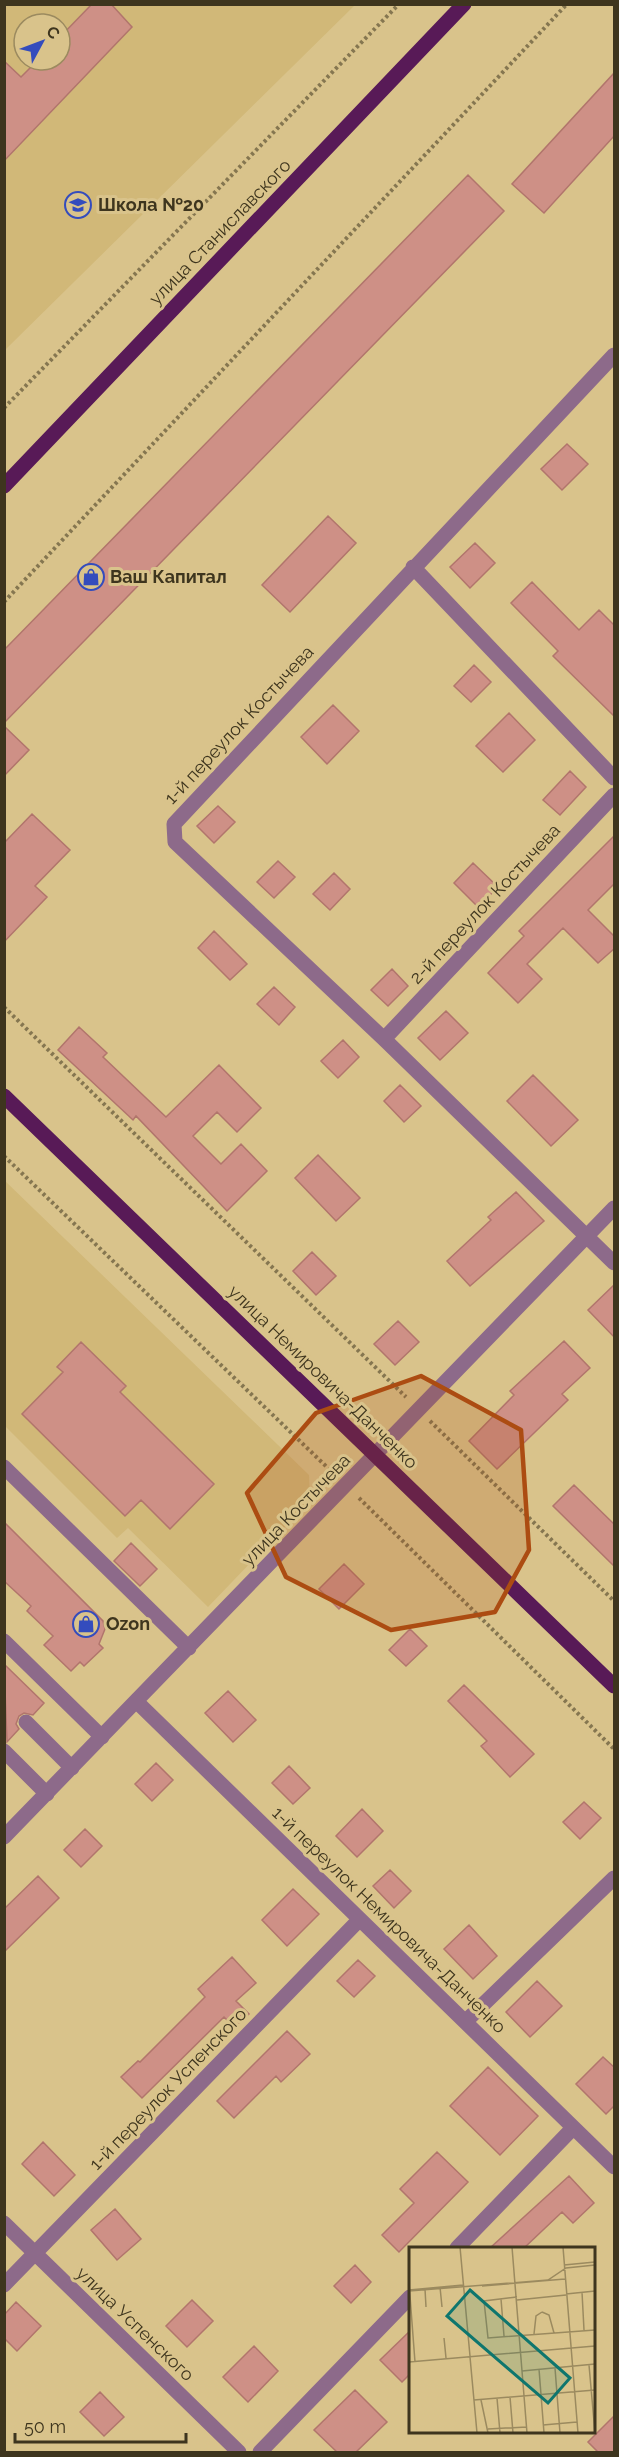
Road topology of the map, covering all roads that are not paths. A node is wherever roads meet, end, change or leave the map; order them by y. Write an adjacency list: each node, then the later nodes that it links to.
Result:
1 (464, 4): 3 (main road, улица Станиславского)
2 (615, 355): 4 (street, 1-й переулок Костычева)
3 (4, 486)
4 (413, 567): 5 (street); 7 (street, 1-й переулок Костычева)
5 (615, 778)
6 (615, 795): 7 (street, 2-й переулок Костычева)
7 (384, 1039): 10 (street, 1-й переулок Костычева)
8 (4, 1096): 12 (main road, улица Немировича-Данченко)
9 (615, 1208): 10 (street, улица Костычева)
10 (587, 1235): 11 (street, 1-й переулок Костычева); 12 (street, улица Костычева)
11 (615, 1263)
12 (376, 1455): 15 (street, улица Костычева); 16 (main road, улица Немировича-Данченко)
13 (4, 1467): 15 (street)
14 (4, 1641): 19 (street)
15 (189, 1648): 17 (street, улица Костычева)
16 (615, 1686)
17 (137, 1702): 19 (street, улица Костычева); 25 (street, 1-й переулок Немировича-Данченко)
18 (26, 1722): 21 (street)
19 (102, 1737): 21 (street, улица Костычева)
20 (4, 1752): 22 (street)
21 (72, 1768): 22 (street, улица Костычева)
22 (47, 1794): 23 (street, улица Костычева)
23 (4, 1837)
24 (615, 1878): 26 (street)
25 (359, 1920): 26 (street, 1-й переулок Немировича-Данченко); 31 (street, 1-й переулок Успенского)
26 (466, 2021): 27 (street, 1-й переулок Немировича-Данченко)
27 (573, 2128): 28 (street, 1-й переулок Немировича-Данченко); 30 (street)
28 (615, 2167)
29 (4, 2223): 31 (street, улица Успенского)
30 (458, 2247)
31 (36, 2255): 32 (street, 1-й переулок Успенского); 34 (street, улица Успенского)
32 (4, 2285)
33 (409, 2298): 35 (street)
34 (239, 2452)
35 (260, 2452)

